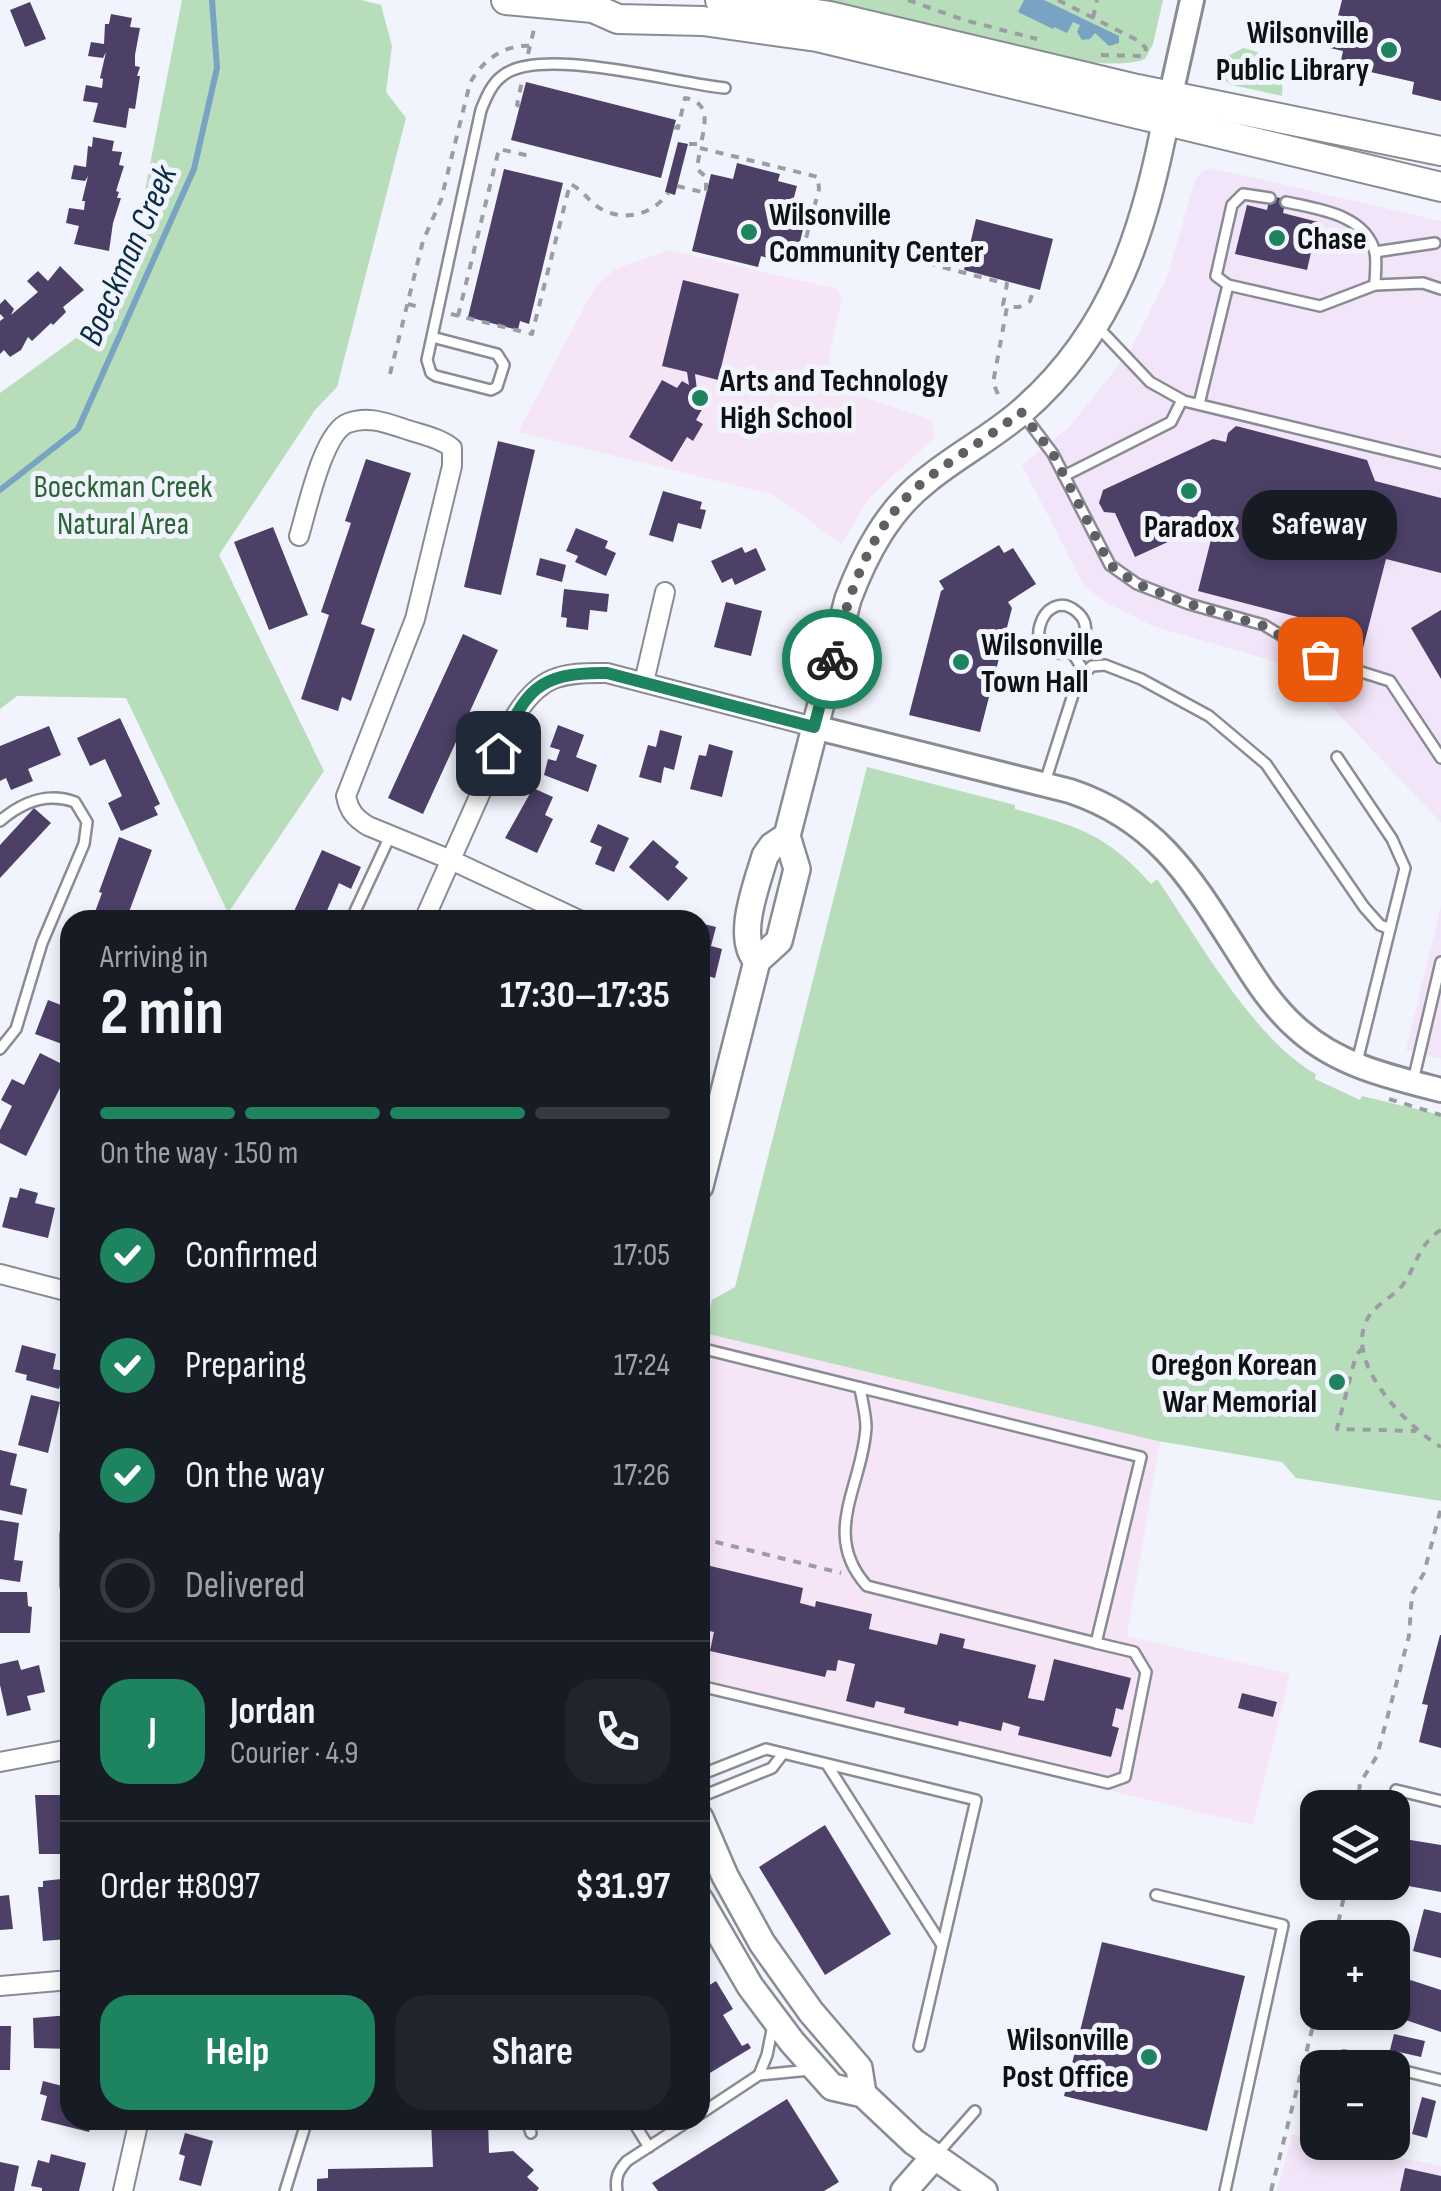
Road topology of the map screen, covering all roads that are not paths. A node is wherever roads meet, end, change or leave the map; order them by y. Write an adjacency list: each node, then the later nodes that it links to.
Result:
1 (506, 0): 5 (main road)
2 (720, 0): 7 (main road)
3 (1192, 0): 7 (street)
4 (602, 4): 5 (main road); 7 (main road)
5 (544, 10)
6 (725, 88): 18 (lane)
7 (1168, 107): 8 (main road); 9 (main road); 17 (main road)
8 (1441, 151)
9 (1441, 186)
10 (1270, 198): 14 (lane)
11 (1286, 202): 13 (lane)
12 (1435, 243): 13 (lane)
13 (1375, 252): 15 (lane)
14 (1228, 285): 15 (lane); 20 (lane)
15 (1375, 285): 16 (lane)
16 (1441, 289)
17 (1096, 325): 19 (lane); 21 (main road)
18 (432, 337): 18 (lane)
19 (1182, 400): 20 (lane); 23 (lane)
20 (1198, 404): 22 (lane)
21 (1021, 412): 23 (lane); 29 (main road)
22 (1441, 463)
23 (1064, 476): 31 (lane)
24 (299, 536): 34 (street)
25 (665, 592): 28 (street)
26 (1072, 652): 26 (lane); 27 (lane)
27 (1085, 673): 32 (lane); 39 (lane)
28 (644, 682): 29 (street); 35 (street)
29 (814, 727): 32 (street); 45 (main road)
30 (1336, 757): 39 (lane)
31 (1441, 758)
32 (1044, 784): 42 (street)
33 (0, 821): 41 (lane)
34 (390, 835): 35 (street); 36 (lane)
35 (451, 860): 37 (street); 38 (street)
36 (356, 910)
37 (428, 910)
38 (558, 910)
39 (1390, 928): 42 (lane)
40 (1441, 962): 43 (lane)
41 (1, 1052)
42 (1356, 1065): 43 (street)
43 (1412, 1082): 44 (street)
44 (1441, 1090)
45 (710, 1146)
46 (0, 1274): 47 (street)
47 (60, 1289)
48 (710, 1350): 49 (lane)
49 (860, 1388): 50 (lane); 50 (lane)
50 (1096, 1643): 51 (lane)
51 (710, 1688)
52 (60, 1751): 54 (street)
53 (782, 1755): 55 (lane); 56 (lane); 57 (lane)
54 (0, 1762)
55 (828, 1766): 63 (lane); 63 (lane)
56 (710, 1771)
57 (710, 1793)
58 (1410, 1793): 59 (lane)
59 (1441, 1801)
60 (710, 1841): 72 (main road)
61 (1156, 1894): 88 (lane)
62 (710, 1940): 66 (main road)
63 (942, 1945): 67 (lane)
64 (60, 1981): 65 (street)
65 (0, 1986)
66 (774, 2019): 68 (main road); 70 (lane)
67 (919, 2046)
68 (816, 2069): 70 (lane); 72 (main road)
69 (1410, 2073): 71 (lane)
70 (759, 2075): 73 (lane)
71 (1441, 2080)
72 (862, 2094): 82 (main road)
73 (710, 2107)
74 (975, 2110): 82 (lane)
75 (137, 2130): 83 (street)
76 (303, 2130): 84 (lane)
77 (530, 2130): 80 (lane)
78 (638, 2130): 81 (lane)
79 (674, 2130): 81 (lane)
80 (531, 2133)
81 (648, 2147): 85 (lane)
82 (934, 2157): 86 (main road); 87 (main road)
83 (123, 2191)
84 (286, 2191)
85 (617, 2191)
86 (904, 2191)
87 (984, 2191)
88 (1224, 2191)

